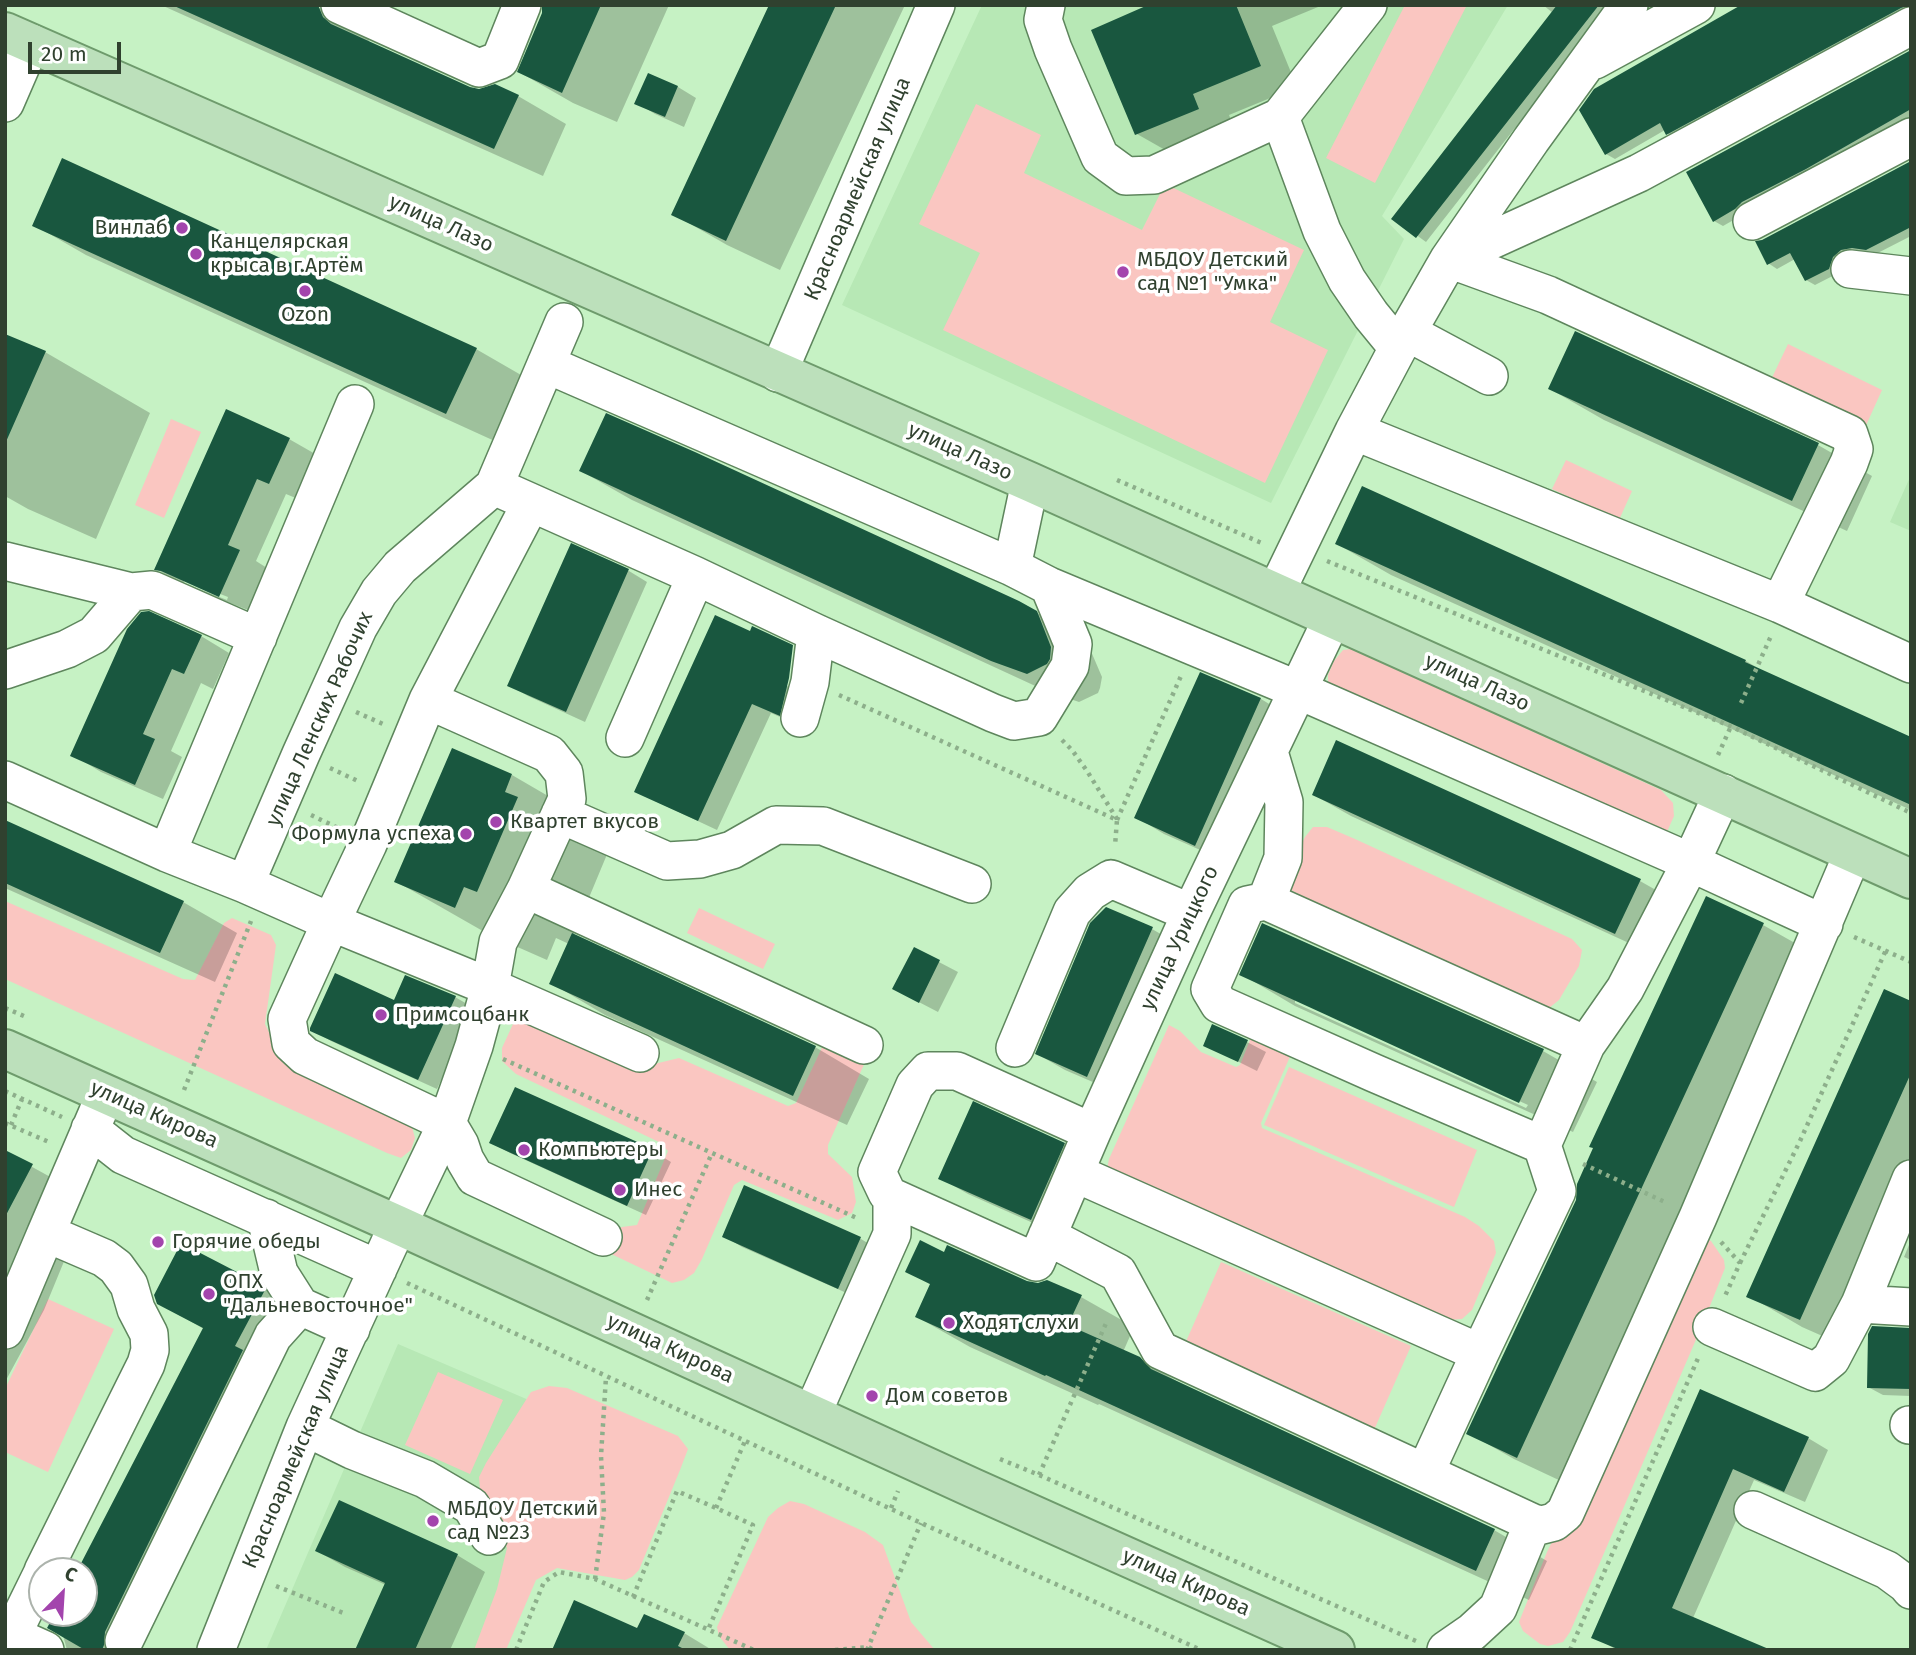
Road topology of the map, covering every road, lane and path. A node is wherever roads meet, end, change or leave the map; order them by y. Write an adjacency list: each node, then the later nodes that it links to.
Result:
1 (340, 5): 2 (street)
2 (522, 5)
3 (936, 5): 21 (street, Красноармейская улица)
4 (1046, 5): 12 (street)
5 (1368, 5): 12 (street)
6 (1629, 5): 10 (street)
7 (1696, 5): 10 (street)
8 (1911, 26): 15 (street)
9 (18, 38): 11 (street); 21 (main road, улица Лазо)
10 (1588, 63): 15 (street)
11 (5, 103)
12 (1280, 117): 19 (street)
13 (1911, 137): 14 (street)
14 (1752, 221)
15 (1450, 259): 19 (street); 35 (street)
16 (1850, 269): 17 (street)
17 (1911, 276)
18 (564, 323): 20 (street, улица Ленских Рабочих)
19 (1402, 340): 22 (street); 24 (street)
20 (546, 364): 26 (street, улица Ленских Рабочих); 30 (street)
21 (778, 373): 25 (main road, улица Лазо)
22 (1489, 376)
23 (355, 404): 38 (street)
24 (1354, 431): 28 (street); 35 (street)
25 (1030, 482): 30 (street); 34 (main road, улица Лазо)
26 (494, 486): 27 (street); 44 (street, улица Ленских Рабочих)
27 (531, 503): 31 (street); 45 (street)
28 (1298, 548): 34 (street); 57 (path)
29 (5, 561): 33 (street)
30 (1012, 567): 32 (street)
31 (696, 576): 37 (street); 50 (street)
32 (1049, 586): 39 (street); 47 (street)
33 (131, 592): 38 (street); 41 (street)
34 (1276, 592): 36 (main road, улица Лазо)
35 (1782, 605): 40 (street); 46 (path)
36 (1332, 619): 43 (street, улица Урицкого); 54 (main road, улица Лазо)
37 (816, 634): 42 (street); 47 (street)
38 (258, 636): 61 (street)
39 (1194, 648): 43 (street); 58 (path)
40 (1911, 664)
41 (5, 670)
42 (810, 682): 48 (street); 58 (path)
43 (1298, 690): 51 (street, улица Урицкого); 63 (street)
44 (327, 698): 49 (path); 52 (street, улица Ленских Рабочих)
45 (428, 700): 49 (street); 59 (street, Красноармейская улица)
46 (1741, 703)
47 (1039, 717): 58 (path)
48 (800, 718)
49 (413, 738): 55 (street)
50 (625, 738)
51 (1269, 752): 69 (street); 70 (street, улица Урицкого)
52 (301, 754): 55 (path); 56 (street, улица Ленских Рабочих)
53 (5, 780): 61 (street)
54 (1723, 793): 62 (main road, улица Лазо); 63 (street)
55 (388, 796): 60 (street)
56 (282, 800): 60 (path); 67 (street, улица Ленских Рабочих)
57 (1911, 813)
58 (1117, 820): 64 (path)
59 (555, 826): 66 (street); 68 (street, Красноармейская улица)
60 (368, 844): 71 (street)
61 (167, 853): 67 (street)
62 (1853, 853): 65 (main road, улица Лазо); 72 (street)
63 (1691, 862): 72 (street); 77 (street)
64 (1111, 878): 70 (street); 79 (street)
65 (1911, 879)
66 (972, 884)
67 (254, 888): 71 (street); 82 (path)
68 (526, 889): 75 (street, Красноармейская улица); 76 (street)
69 (1266, 901): 77 (street); 90 (street)
70 (1191, 913): 88 (street, улица Урицкого)
71 (331, 922): 75 (street); 87 (street)
72 (1824, 924): 73 (path); 95 (street)
73 (1886, 950): 74 (path); 102 (path)
74 (1911, 961)
75 (490, 987): 78 (street, Красноармейская улица); 81 (street)
76 (864, 1045)
77 (1586, 1045): 90 (street)
78 (474, 1046): 87 (street, Красноармейская улица); 91 (path)
79 (1015, 1048)
80 (5, 1049): 84 (main road, улица Кирова)
81 (640, 1053)
82 (184, 1090)
83 (5, 1091): 85 (path)
84 (106, 1094): 89 (street); 97 (main road, улица Кирова)
85 (22, 1099): 86 (path); 89 (path)
86 (8, 1124): 89 (path)
87 (447, 1124): 97 (street, Красноармейская улица); 100 (street)
88 (1092, 1132): 92 (street, улица Урицкого); 94 (street)
89 (84, 1142): 96 (street); 98 (street)
90 (1542, 1145): 95 (path); 112 (street)
91 (712, 1153): 99 (path); 104 (path)
92 (1075, 1173): 101 (street, улица Урицкого); 112 (street)
93 (1911, 1179): 105 (street)
94 (892, 1197): 99 (street); 101 (street)
95 (1698, 1217): 102 (path); 121 (street)
96 (266, 1218): 103 (street); 106 (street)
97 (398, 1225): 103 (street, Красноармейская улица); 114 (main road, улица Кирова)
98 (46, 1233): 111 (street); 124 (street)
99 (892, 1234): 114 (street)
100 (603, 1237)
101 (1042, 1249): 117 (street)
102 (1740, 1263): 109 (path)
103 (378, 1269): 110 (street, Красноармейская улица); 113 (path)
104 (646, 1301)
105 (1860, 1304): 107 (street); 109 (street)
106 (300, 1306): 110 (street); 133 (street)
107 (1911, 1307)
108 (1107, 1320): 118 (path)
109 (1712, 1327): 144 (path)
110 (351, 1329): 115 (street, Красноармейская улица)
111 (5, 1330)
112 (1480, 1353): 117 (street)
113 (606, 1377): 116 (path); 126 (path)
114 (812, 1413): 142 (main road, улица Кирова)
115 (305, 1427): 123 (street); 125 (street, Красноармейская улица)
116 (745, 1441): 119 (path); 122 (path)
117 (1425, 1473): 121 (street)
118 (1039, 1475)
119 (716, 1508): 128 (path); 131 (path)
120 (1753, 1510): 127 (street)
121 (1533, 1522): 143 (street)
122 (921, 1523): 134 (path); 141 (path)
123 (489, 1536)
124 (50, 1557)
125 (246, 1574): 130 (path); 136 (street, Красноармейская улица)
126 (594, 1579): 128 (path); 137 (path)
127 (1911, 1590)
128 (633, 1597): 131 (path)
129 (28, 1598): 132 (street)
130 (346, 1614)
131 (708, 1630): 138 (path)
132 (8, 1633): 135 (street)
133 (124, 1642)
134 (868, 1648): 139 (path); 140 (path)
135 (45, 1650)
136 (216, 1650)
137 (516, 1650)
138 (754, 1650)
139 (835, 1650)
140 (874, 1650)
141 (1201, 1650)
142 (1335, 1650)
143 (1446, 1650)
144 (1570, 1650)

